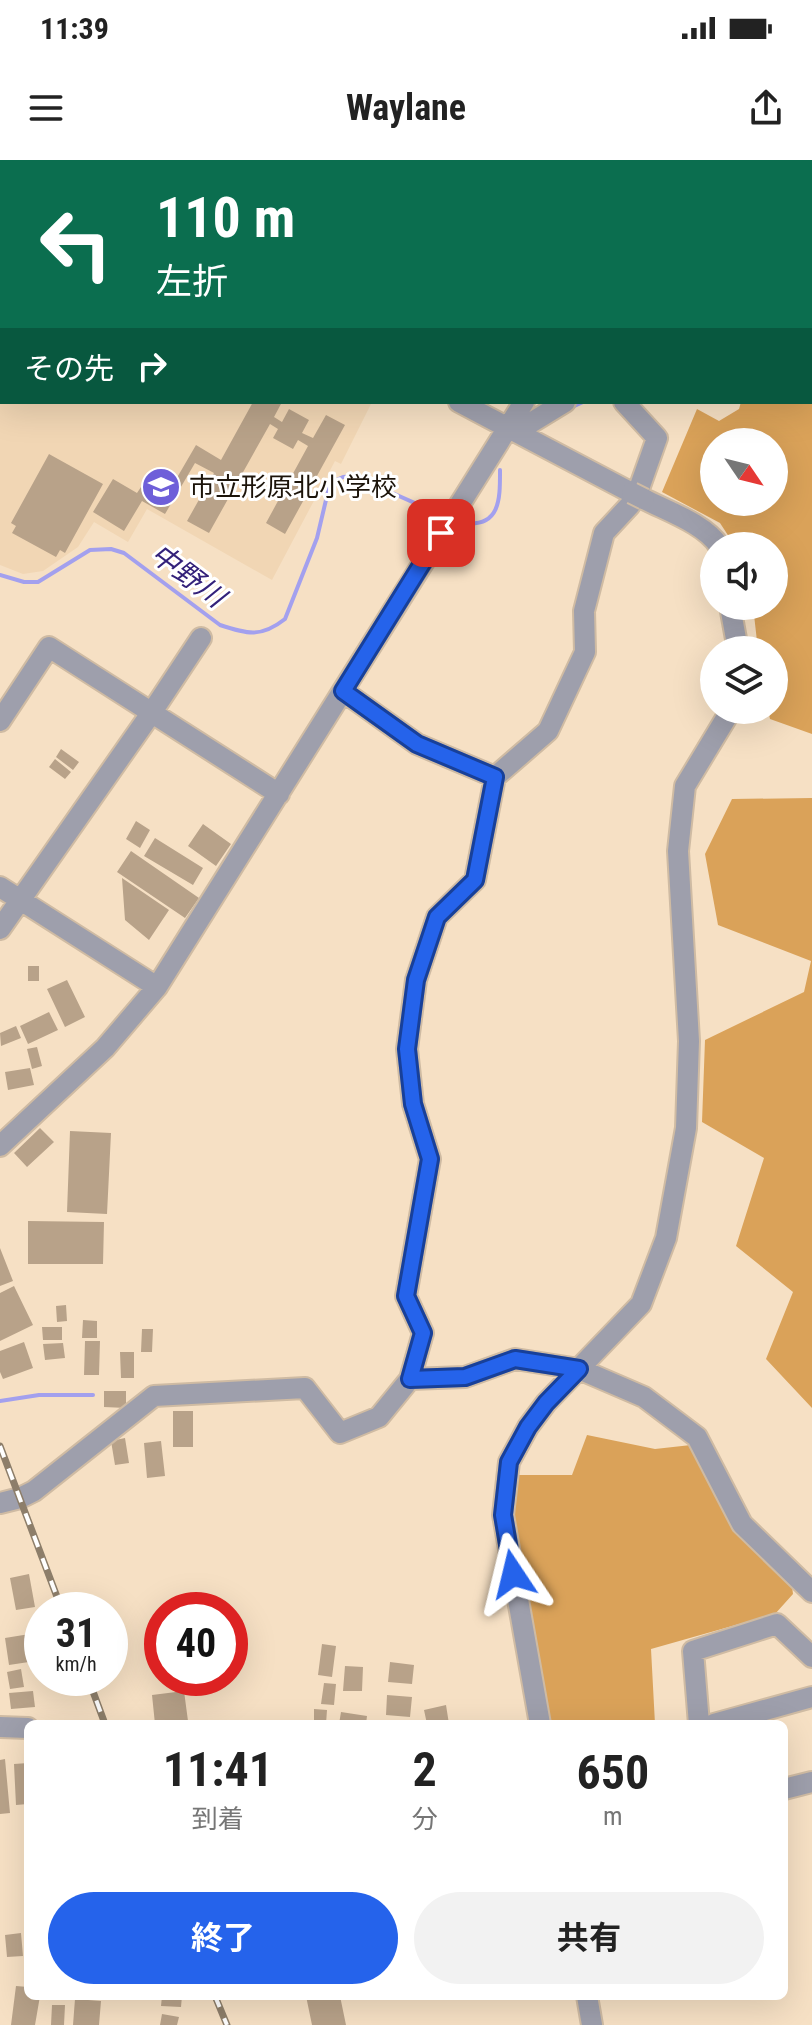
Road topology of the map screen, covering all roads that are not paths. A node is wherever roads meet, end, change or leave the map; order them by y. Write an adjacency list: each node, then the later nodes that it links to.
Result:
1 (463, 404): 5 (street)
2 (523, 404): 5 (street)
3 (562, 404): 5 (street)
4 (626, 404): 12 (street)
5 (507, 427): 6 (street); 8 (street)
6 (705, 532)
7 (201, 638): 9 (street)
8 (343, 691): 12 (street); 13 (street)
9 (152, 712): 10 (street); 13 (street); 15 (street)
10 (0, 721)
11 (723, 724): 19 (street)
12 (495, 777): 20 (street)
13 (279, 794): 17 (street)
14 (0, 887): 15 (street)
15 (21, 900): 16 (street); 17 (street)
16 (0, 929)
17 (157, 987): 18 (street)
18 (0, 1146)
19 (579, 1369): 20 (street); 22 (street); 25 (street)
20 (410, 1379): 21 (street)
21 (0, 1503)
22 (812, 1592)
23 (812, 1657): 26 (street)
24 (812, 1697): 27 (street)
25 (539, 1720)
26 (699, 1720)
27 (729, 1720)
28 (0, 1727): 29 (street)
29 (24, 1728)
30 (812, 1782): 31 (street)
31 (788, 1788)
32 (588, 2000): 33 (street)
33 (592, 2025)

